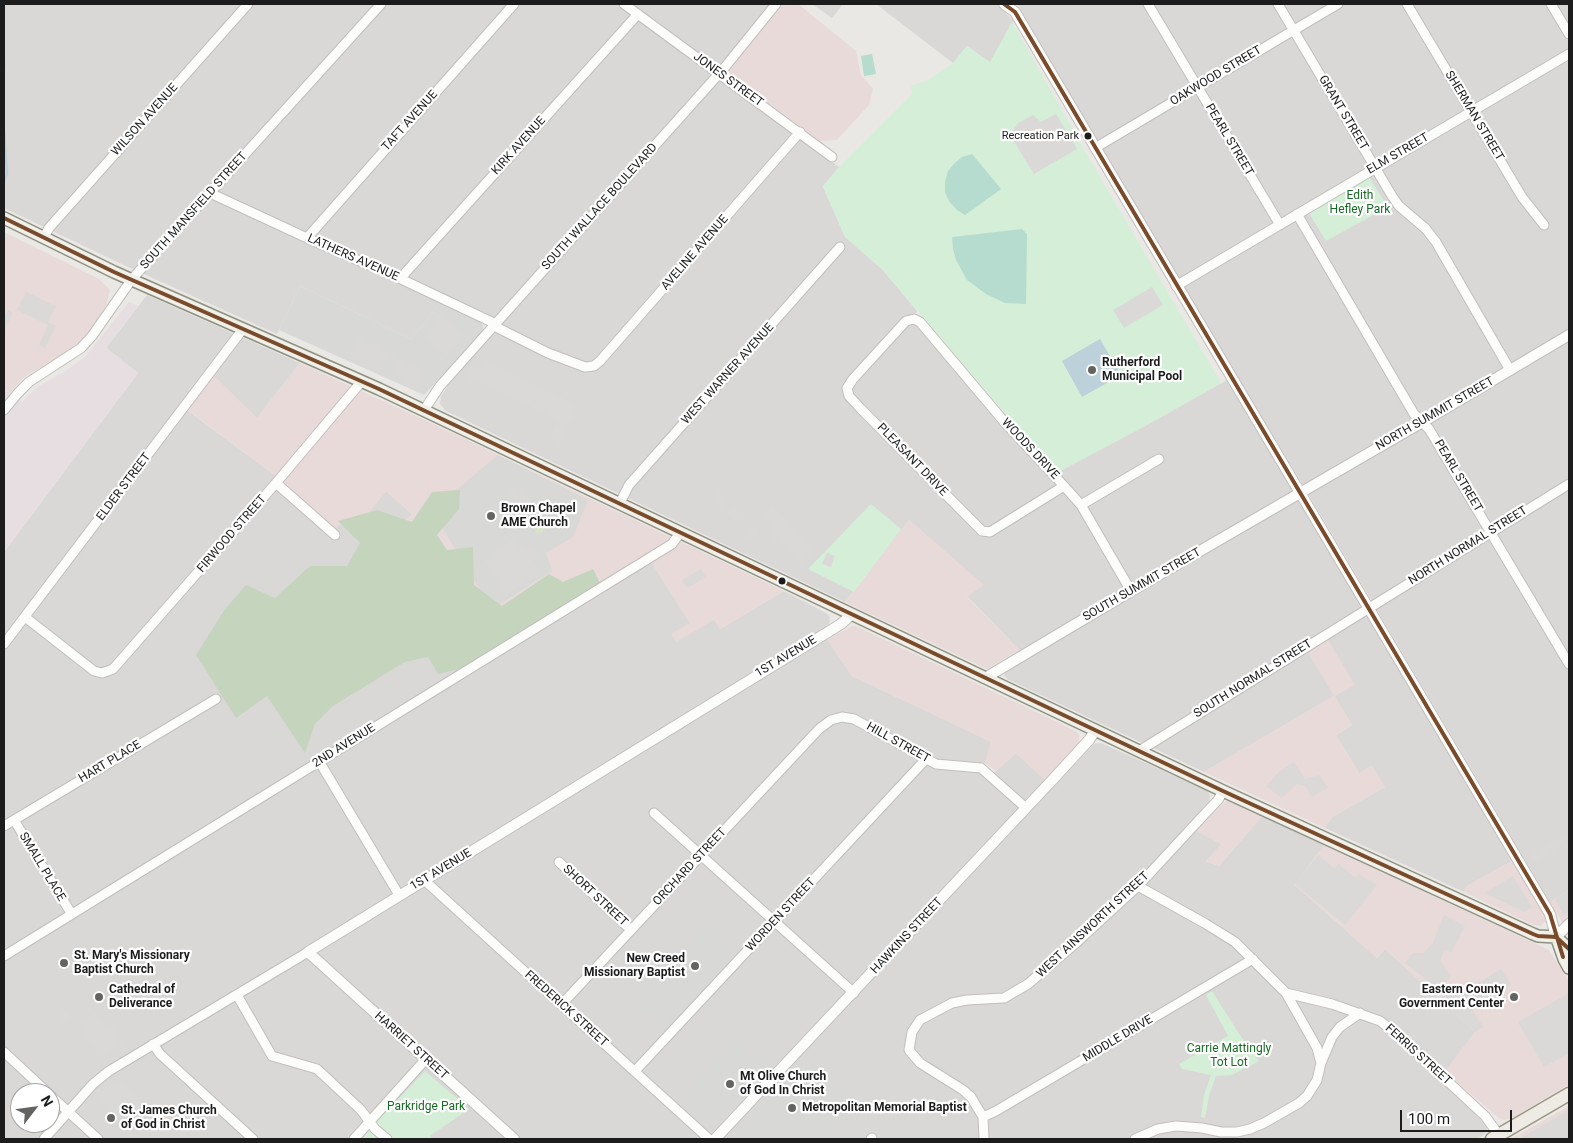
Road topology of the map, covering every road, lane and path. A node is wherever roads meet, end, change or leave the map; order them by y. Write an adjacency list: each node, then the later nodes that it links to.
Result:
1 (248, 4): 29 (street, WILSON AVENUE)
2 (381, 4): 24 (street, SOUTH MANSFIELD STREET)
3 (514, 4): 30 (street, TAFT AVENUE)
4 (624, 4): 13 (street, JONES STREET)
5 (776, 4): 17 (street, SOUTH WALLACE BOULEVARD)
6 (1004, 4): 12 (street)
7 (1148, 4): 18 (street, PEARL STREET)
8 (1278, 4): 14 (street, GRANT STREET)
9 (1338, 4): 14 (street, OAKWOOD STREET)
10 (1407, 4): 19 (street, SHERMAN STREET)
11 (1551, 4): 15 (street)
12 (1012, 8): 21 (street)
13 (638, 14): 17 (street, JONES STREET); 33 (street, KIRK AVENUE)
14 (1293, 30): 18 (street, OAKWOOD STREET); 23 (street, GRANT STREET)
15 (1569, 34)
16 (1569, 54): 19 (street, ELM STREET)
17 (719, 73): 20 (street, JONES STREET); 36 (street, SOUTH WALLACE BOULEVARD)
18 (1197, 88): 21 (street, OAKWOOD STREET); 27 (street, PEARL STREET)
19 (1472, 111): 23 (street, ELM STREET); 28 (street, SHERMAN STREET)
20 (800, 132): 22 (street, JONES STREET); 39 (street, AVELINE AVENUE)
21 (1095, 148): 34 (street)
22 (832, 157)
23 (1376, 168): 25 (street, ELM STREET); 40 (street, GRANT STREET)
24 (210, 194): 30 (street, LATHERS AVENUE); 32 (street, SOUTH MANSFIELD STREET)
25 (1297, 214): 27 (street, ELM STREET); 44 (street, PEARL STREET)
26 (4, 218): 29 (main road)
27 (1280, 224): 34 (street, ELM STREET)
28 (1544, 225)
29 (44, 237): 32 (main road)
30 (306, 238): 33 (street, LATHERS AVENUE)
31 (840, 247): 50 (street, WEST WARNER AVENUE)
32 (132, 279): 37 (main road); 42 (street, SOUTH MANSFIELD STREET)
33 (401, 279): 36 (street, LATHERS AVENUE)
34 (1176, 286): 49 (street)
35 (914, 319): 48 (street, WOODS DRIVE); 48 (street, PLEASANT DRIVE)
36 (495, 325): 39 (street, LATHERS AVENUE); 43 (street, SOUTH WALLACE BOULEVARD)
37 (243, 329): 41 (main road); 58 (street, ELDER STREET)
38 (1569, 335): 40 (street, NORTH SUMMIT STREET)
39 (584, 367)
40 (1510, 370): 44 (street, NORTH SUMMIT STREET)
41 (362, 381): 43 (main road); 46 (street, FIRWOOD STREET)
42 (4, 410)
43 (424, 410): 50 (main road)
44 (1422, 422): 49 (street, NORTH SUMMIT STREET); 52 (street, PEARL STREET)
45 (1159, 459): 51 (street)
46 (276, 483): 54 (street); 58 (street, FIRWOOD STREET)
47 (1569, 484): 52 (street, NORTH NORMAL STREET)
48 (1064, 486): 51 (street, WOODS DRIVE)
49 (1300, 492): 55 (street, SOUTH SUMMIT STREET); 56 (street)
50 (620, 503): 53 (main road)
51 (1081, 505): 55 (street, WOODS DRIVE)
52 (1492, 532): 56 (street, NORTH NORMAL STREET); 60 (street, PEARL STREET)
53 (680, 533): 57 (main road); 67 (street, 2ND AVENUE)
54 (335, 535)
55 (1131, 591): 61 (street, SOUTH SUMMIT STREET)
56 (1368, 608): 65 (street, SOUTH NORMAL STREET); 82 (street)
57 (851, 615): 61 (main road); 75 (street, 1ST AVENUE)
58 (25, 617): 59 (street, ELDER STREET)
59 (4, 644)
60 (1569, 664)
61 (985, 678): 64 (main road)
62 (216, 698): 71 (street, HART PLACE)
63 (819, 729): 66 (street, HILL STREET); 73 (street, ORCHARD STREET)
64 (1095, 731): 65 (main road); 69 (street, HAWKINS STREET)
65 (1139, 751): 68 (main road)
66 (926, 759): 69 (street, HILL STREET); 79 (street, WORDEN STREET)
67 (320, 761): 77 (street); 78 (street, 2ND AVENUE)
68 (1223, 791): 76 (street, WEST AINSWORTH STREET); 82 (main road)
69 (1026, 808): 88 (street, HAWKINS STREET)
70 (654, 813): 73 (street)
71 (14, 820): 72 (street, HART PLACE); 78 (street, SMALL PLACE)
72 (4, 826)
73 (700, 856): 79 (street); 81 (street, ORCHARD STREET)
74 (559, 862): 81 (street, SHORT STREET)
75 (424, 880): 77 (street, 1ST AVENUE); 91 (street, FREDERICK STREET)
76 (1138, 886): 86 (street); 102 (street, WEST AINSWORTH STREET)
77 (399, 895): 84 (street, 1ST AVENUE)
78 (71, 914): 85 (street, 2ND AVENUE)
79 (774, 921): 88 (street); 97 (street, WORDEN STREET)
80 (1569, 924): 82 (street)
81 (630, 930): 91 (street, ORCHARD STREET)
82 (1556, 937): 83 (main road); 87 (main road)
83 (1569, 949)
84 (308, 952): 90 (street, 1ST AVENUE); 95 (street, HARRIET STREET)
85 (4, 956)
86 (1253, 959): 89 (street); 102 (street, MIDDLE DRIVE)
87 (1569, 968)
88 (854, 993): 112 (street, HAWKINS STREET)
89 (1286, 993): 92 (street, FERRIS STREET); 96 (street)
90 (237, 995): 93 (street, 1ST AVENUE); 103 (street)
91 (561, 1005): 97 (street, FREDERICK STREET)
92 (1360, 1013): 96 (street); 104 (street, FERRIS STREET)
93 (153, 1044): 101 (street, 1ST AVENUE); 107 (street)
94 (4, 1052): 98 (street)
95 (426, 1059): 103 (street); 110 (street, HARRIET STREET)
96 (1322, 1063): 114 (street)
97 (635, 1071): 111 (street, FREDERICK STREET)
98 (37, 1083)
99 (1569, 1094): 104 (main road)
100 (60, 1104): 101 (street)
101 (68, 1112): 105 (street, 1ST AVENUE); 106 (street)
102 (982, 1117): 113 (street)
103 (370, 1122): 108 (street); 109 (street)
104 (1497, 1138)
105 (44, 1139)
106 (98, 1139)
107 (253, 1139)
108 (354, 1139)
109 (387, 1139)
110 (514, 1139)
111 (709, 1139)
112 (715, 1139)
113 (984, 1139)
114 (1135, 1139)

